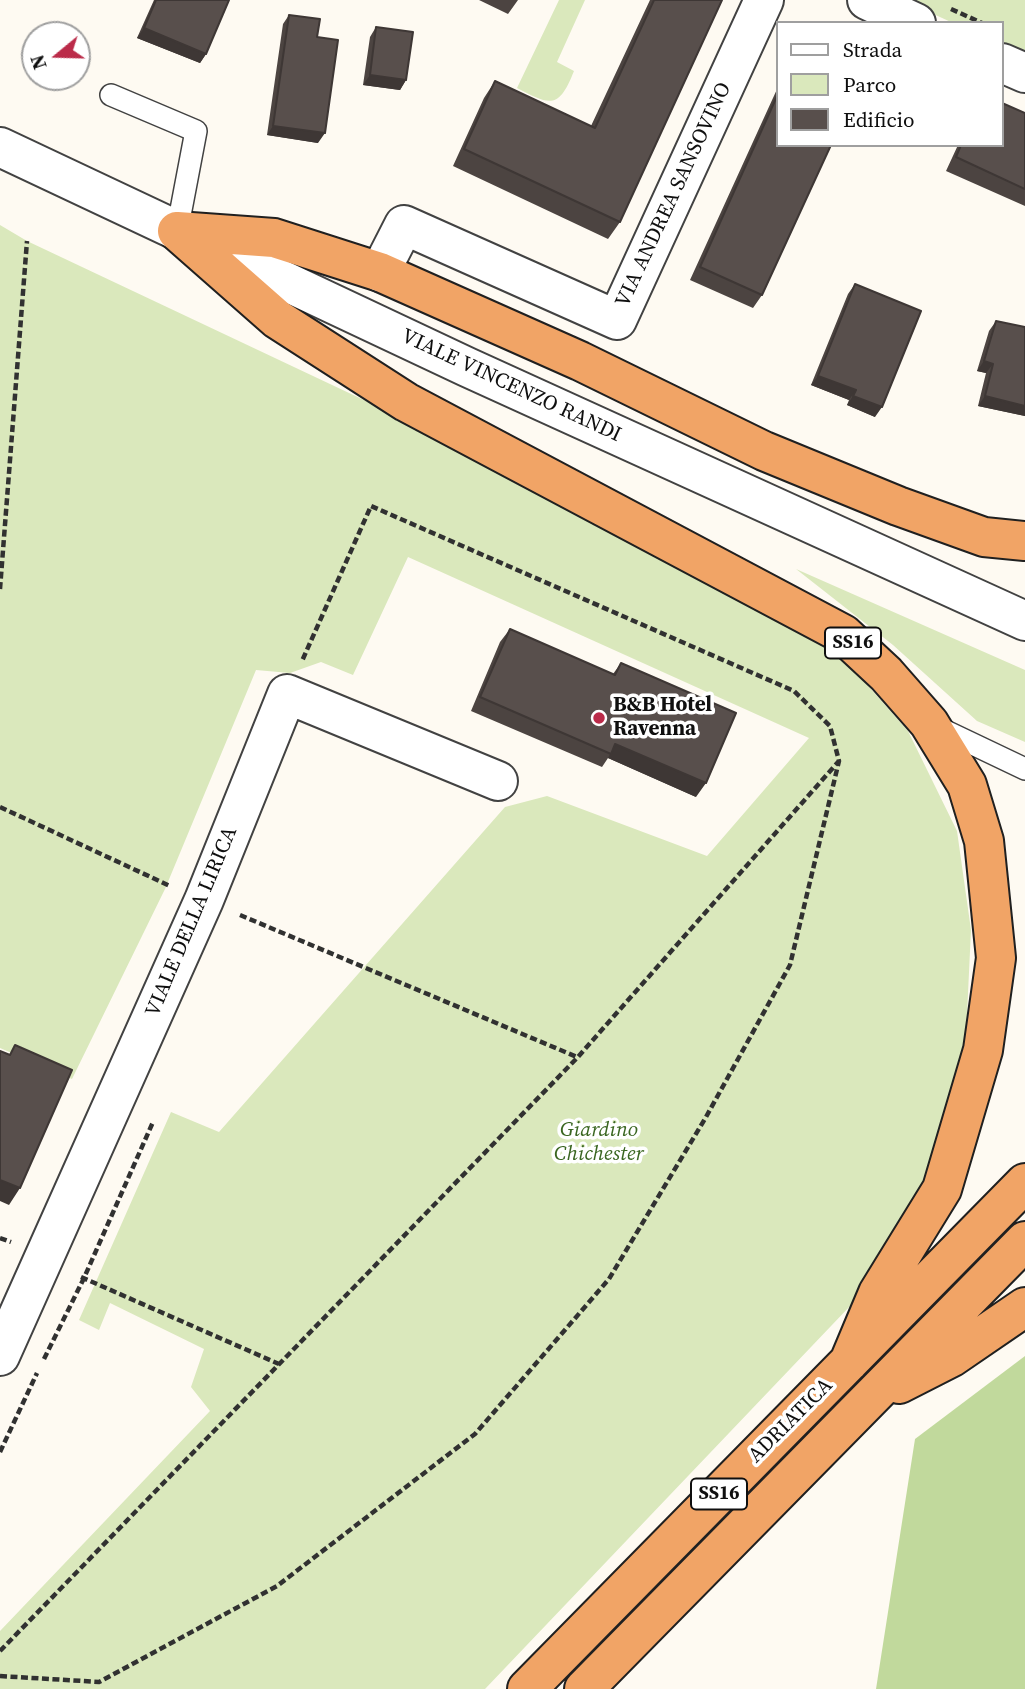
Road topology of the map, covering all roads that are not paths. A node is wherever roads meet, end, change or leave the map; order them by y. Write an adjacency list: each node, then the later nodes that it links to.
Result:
1 (764, 0): 9 (street, VIA ANDREA SANSOVINO)
2 (867, 0): 3 (street)
3 (930, 14)
4 (1004, 64): 5 (street)
5 (1025, 73)
6 (111, 95): 8 (lane)
7 (0, 147): 8 (street, VIALE VINCENZO RANDI)
8 (177, 231): 9 (highway); 11 (street, VIALE VINCENZO RANDI); 12 (highway, SS16)
9 (380, 272): 10 (highway)
10 (1025, 541)
11 (1025, 621)
12 (929, 723): 13 (lane); 20 (highway, SS16)
13 (1025, 769)
14 (498, 780): 18 (street, VIALE DELLA LIRICA)
15 (1025, 1183): 20 (highway, ADRIATICA / SS16)
16 (1025, 1241): 21 (highway, ADRIATICA / SS16)
17 (1025, 1307): 21 (highway, SS16)
18 (9, 1312): 19 (street, VIALE DELLA LIRICA)
19 (0, 1356)
20 (849, 1362): 22 (highway, ADRIATICA / SS16)
21 (872, 1397): 23 (highway, ADRIATICA / SS16)
22 (527, 1689)
23 (584, 1689)

